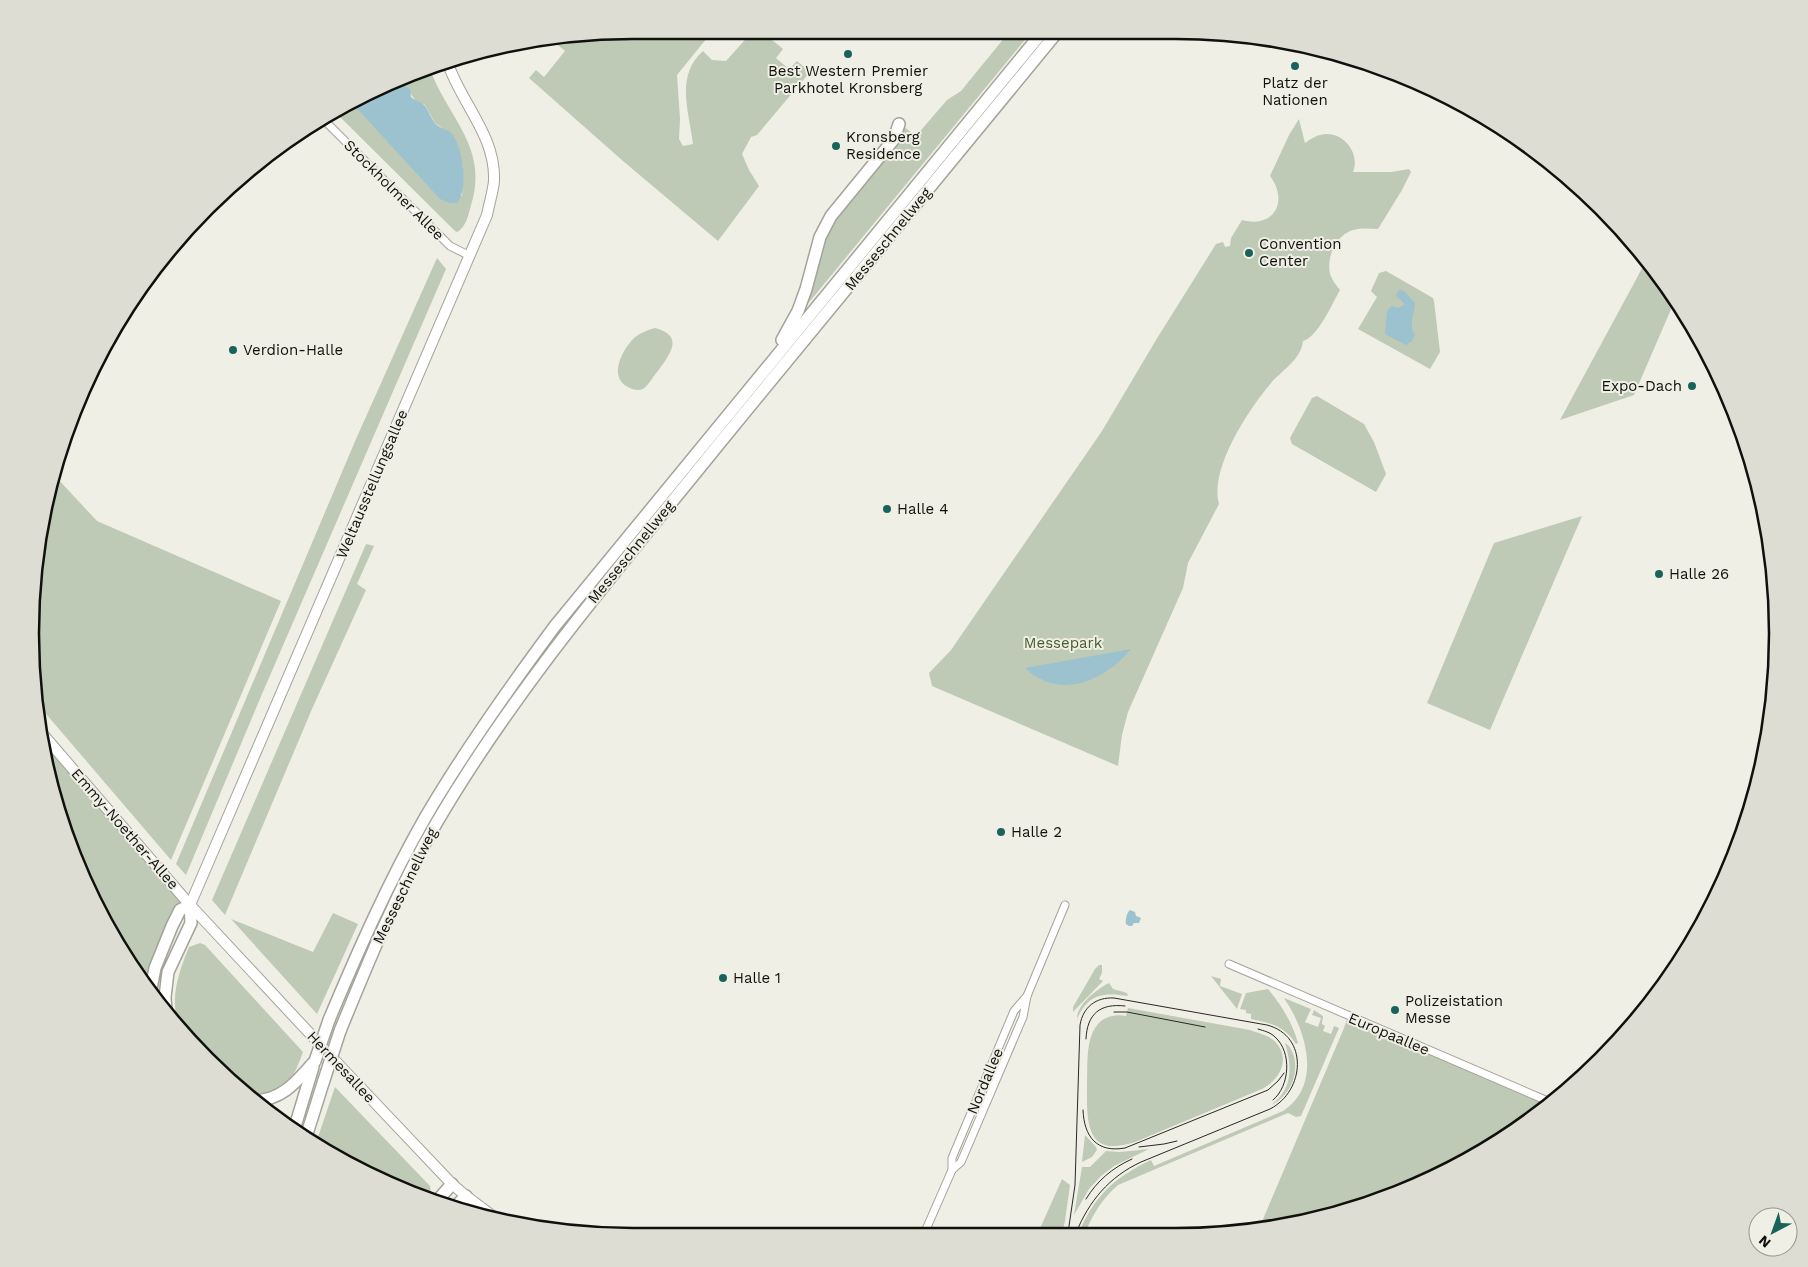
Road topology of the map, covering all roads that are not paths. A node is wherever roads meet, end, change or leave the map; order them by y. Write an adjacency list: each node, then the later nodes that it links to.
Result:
1 (1037, 39): 7 (highway, Messeschnellweg)
2 (1052, 39): 19 (highway, Messeschnellweg, bridge)
3 (449, 68): 6 (main road, Weltausstellungsallee)
4 (327, 124): 6 (street, Stockholmer Allee)
5 (899, 124): 7 (highway)
6 (470, 256): 9 (main road, Weltausstellungsallee)
7 (766, 368): 15 (highway, Messeschnellweg, bridge)
8 (49, 741): 9 (main road, Emmy-Noether-Allee)
9 (190, 905): 12 (highway); 14 (highway); 21 (main road, Hermesallee)
10 (1066, 905): 13 (street, Nordallee)
11 (1230, 964): 16 (street, Europaallee)
12 (152, 982)
13 (1027, 996): 20 (street, Nordallee); 20 (street, Nordallee)
14 (165, 1000)
15 (312, 1065): 17 (highway); 18 (highway, Messeschnellweg)
16 (1544, 1099)
17 (265, 1100)
18 (296, 1123)
19 (308, 1131)
20 (952, 1170): 26 (street, Nordallee)
21 (452, 1184): 22 (main road, Hermesallee); 23 (highway)
22 (466, 1196): 24 (highway); 25 (main road, Hermesallee)
23 (441, 1197)
24 (460, 1202)
25 (483, 1209)
26 (927, 1228)

